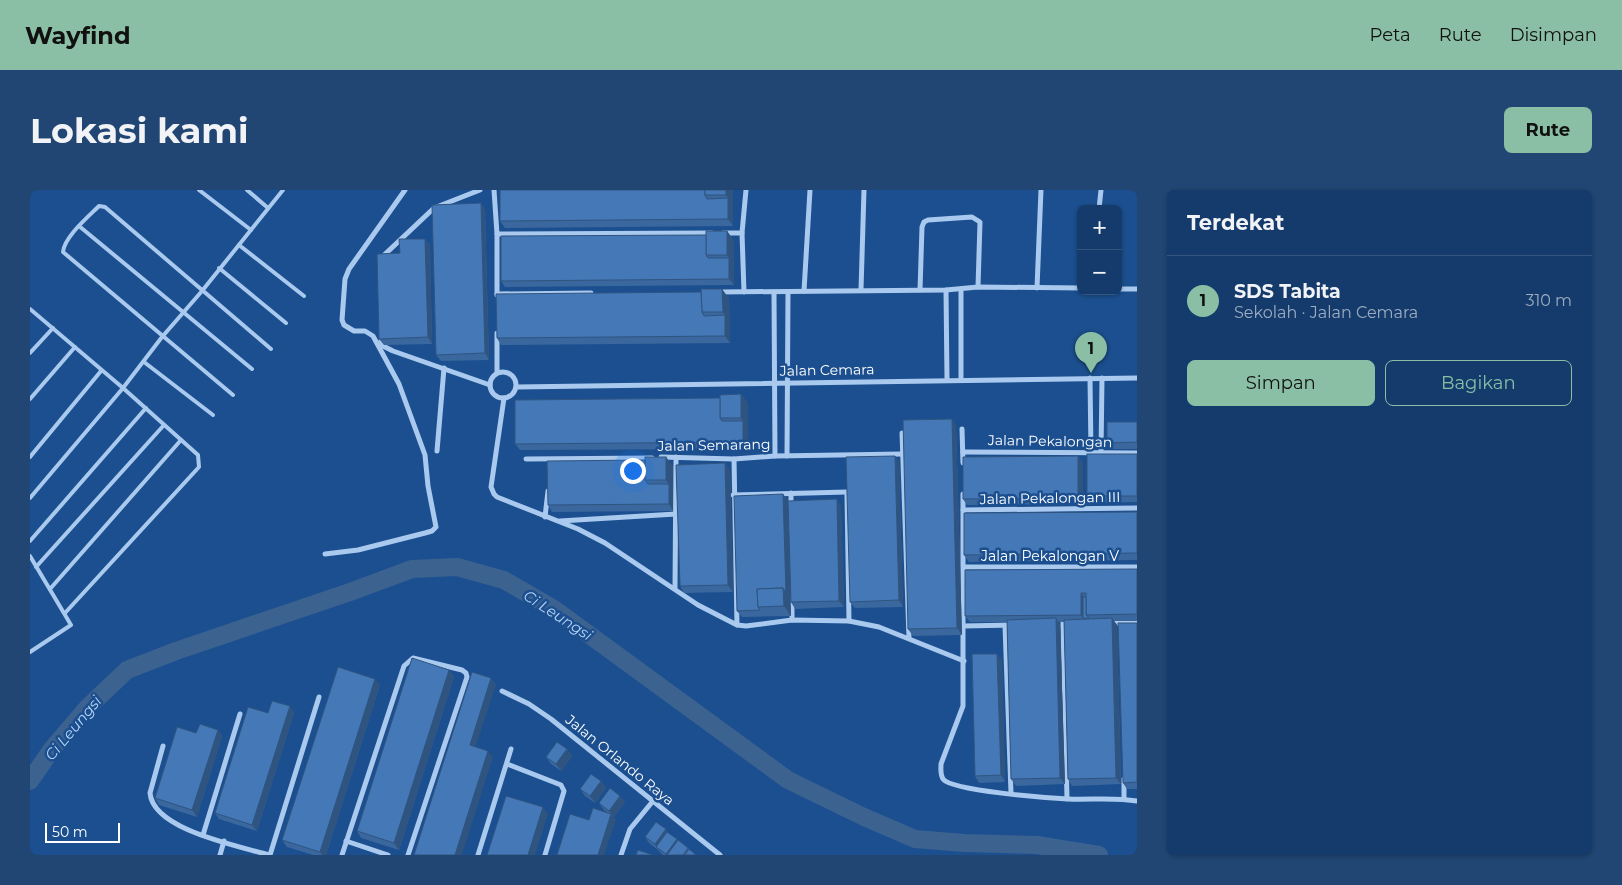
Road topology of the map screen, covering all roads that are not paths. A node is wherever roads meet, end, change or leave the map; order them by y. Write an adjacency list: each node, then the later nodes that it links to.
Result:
1 (200, 190): 17 (lane)
2 (247, 190): 13 (lane)
3 (283, 190): 13 (lane)
4 (405, 190): 109 (street)
5 (480, 190): 14 (street)
6 (494, 190): 19 (street)
7 (746, 190): 18 (street)
8 (810, 190): 33 (street)
9 (864, 190): 28 (street)
10 (1041, 190): 24 (street)
11 (1101, 190): 12 (street)
12 (1100, 205)
13 (268, 208): 17 (lane)
14 (434, 208): 15 (street); 21 (street)
15 (434, 218)
16 (79, 226): 32 (lane); 43 (lane); 47 (lane)
17 (250, 230): 20 (lane)
18 (742, 233): 19 (street); 35 (street)
19 (497, 234): 39 (street)
20 (239, 244): 22 (lane); 40 (lane)
21 (380, 264)
22 (220, 268): 32 (lane); 44 (lane)
23 (978, 287): 24 (street); 29 (street); 31 (street)
24 (1037, 288): 25 (street)
25 (1077, 288)
26 (1137, 288): 27 (street)
27 (1122, 289)
28 (861, 290): 29 (street); 33 (street)
29 (920, 290): 30 (street)
30 (946, 290): 31 (street); 62 (street)
31 (961, 290): 63 (street)
32 (202, 291): 43 (lane); 50 (lane)
33 (804, 291): 36 (street)
34 (715, 292): 35 (street)
35 (744, 292): 38 (street)
36 (788, 292): 38 (street); 65 (street)
37 (596, 293): 39 (street)
38 (774, 293): 64 (street)
39 (497, 294): 41 (street)
40 (304, 296)
41 (497, 303)
42 (30, 309): 46 (lane)
43 (184, 312): 47 (lane); 56 (lane)
44 (286, 323)
45 (497, 323): 58 (street)
46 (53, 328): 49 (lane); 51 (lane)
47 (162, 337): 53 (lane); 69 (lane)
48 (380, 337): 54 (street)
49 (75, 347): 57 (lane); 71 (lane)
50 (271, 349)
51 (30, 353)
52 (436, 356): 54 (street)
53 (144, 362): 68 (lane); 73 (lane)
54 (436, 365): 55 (street)
55 (444, 368): 66 (street); 78 (street)
56 (252, 369)
57 (102, 371): 68 (lane); 87 (lane)
58 (497, 373): 66 (street); 67 (street)
59 (1090, 378): 60 (street, Jalan Cemara); 63 (street, Jalan Cemara); 82 (street)
60 (1102, 378): 61 (street, Jalan Cemara); 83 (street)
61 (1137, 378)
62 (947, 380): 63 (street, Jalan Cemara); 65 (street, Jalan Cemara)
63 (961, 380)
64 (774, 382): 65 (street, Jalan Cemara); 67 (street, Jalan Cemara); 85 (street)
65 (787, 382): 86 (street)
66 (490, 384): 70 (street)
67 (517, 387): 70 (street)
68 (124, 388): 72 (lane); 101 (lane)
69 (233, 395)
70 (504, 398): 106 (street)
71 (30, 399)
72 (146, 408): 74 (lane); 108 (lane)
73 (213, 415)
74 (164, 425): 77 (lane); 111 (lane)
75 (962, 429): 79 (street)
76 (902, 433): 81 (street)
77 (181, 440): 115 (lane); 117 (lane)
78 (437, 451)
79 (963, 452): 82 (street, Jalan Pekalongan); 94 (street)
80 (1137, 453): 83 (street, Jalan Pekalongan)
81 (902, 454): 84 (street, Jalan Semarang); 131 (street)
82 (1091, 454): 83 (street, Jalan Pekalongan)
83 (1101, 454)
84 (848, 455): 86 (street, Jalan Semarang); 92 (street)
85 (775, 456): 86 (street, Jalan Semarang); 89 (street, Jalan Semarang)
86 (787, 456)
87 (30, 457)
88 (676, 457): 89 (street, Jalan Semarang); 91 (street, Jalan Semarang); 105 (street)
89 (734, 458): 100 (street)
90 (526, 459): 91 (street, Jalan Semarang)
91 (552, 459): 93 (street)
92 (848, 464)
93 (551, 468)
94 (963, 471)
95 (848, 483): 98 (street)
96 (549, 488): 106 (street)
97 (963, 490): 103 (street)
98 (847, 492): 99 (street); 119 (street)
99 (790, 493): 100 (street); 104 (street)
100 (733, 495): 126 (street)
101 (30, 498)
102 (1137, 508): 103 (street, Jalan Pekalongan III)
103 (963, 510): 112 (street)
104 (791, 513)
105 (676, 514): 107 (street); 114 (street)
106 (545, 517): 107 (street)
107 (556, 521): 114 (street)
108 (30, 541)
109 (325, 554)
110 (30, 556): 111 (lane)
111 (36, 567): 115 (lane)
112 (964, 567): 113 (street, Jalan Pekalongan V); 128 (street)
113 (1137, 567)
114 (675, 588): 126 (street)
115 (50, 589): 117 (lane)
116 (792, 590): 118 (street)
117 (65, 613): 132 (lane)
118 (792, 620): 119 (street); 126 (street)
119 (849, 621): 131 (street)
120 (1063, 623): 121 (street); 125 (street); 143 (street)
121 (1072, 623)
122 (1101, 623): 123 (street)
123 (1120, 623): 124 (street); 130 (street)
124 (1137, 623)
125 (1053, 624)
126 (737, 625)
127 (1015, 625): 129 (street)
128 (964, 626): 129 (street); 133 (street)
129 (1005, 626): 141 (street)
130 (1120, 633)
131 (909, 638): 133 (street)
132 (30, 652)
133 (964, 661): 141 (street)
134 (502, 690): 145 (street, Jalan Orlando Raya)
135 (319, 697): 150 (street)
136 (240, 714): 146 (street)
137 (163, 746): 146 (street)
138 (511, 749): 139 (street)
139 (506, 764): 154 (street); 155 (street)
140 (1124, 769): 142 (street)
141 (1010, 794): 143 (street)
142 (1124, 798): 143 (street); 144 (street)
143 (1067, 799)
144 (1137, 800)
145 (653, 802): 156 (street); 157 (street, Jalan Orlando Raya)
146 (203, 835): 147 (street)
147 (224, 842): 149 (street); 150 (street)
148 (346, 842): 151 (street); 152 (street); 153 (street)
149 (220, 855)
150 (270, 855)
151 (342, 855)
152 (388, 855)
153 (408, 855)
154 (478, 855)
155 (545, 855)
156 (621, 855)
157 (720, 855)

